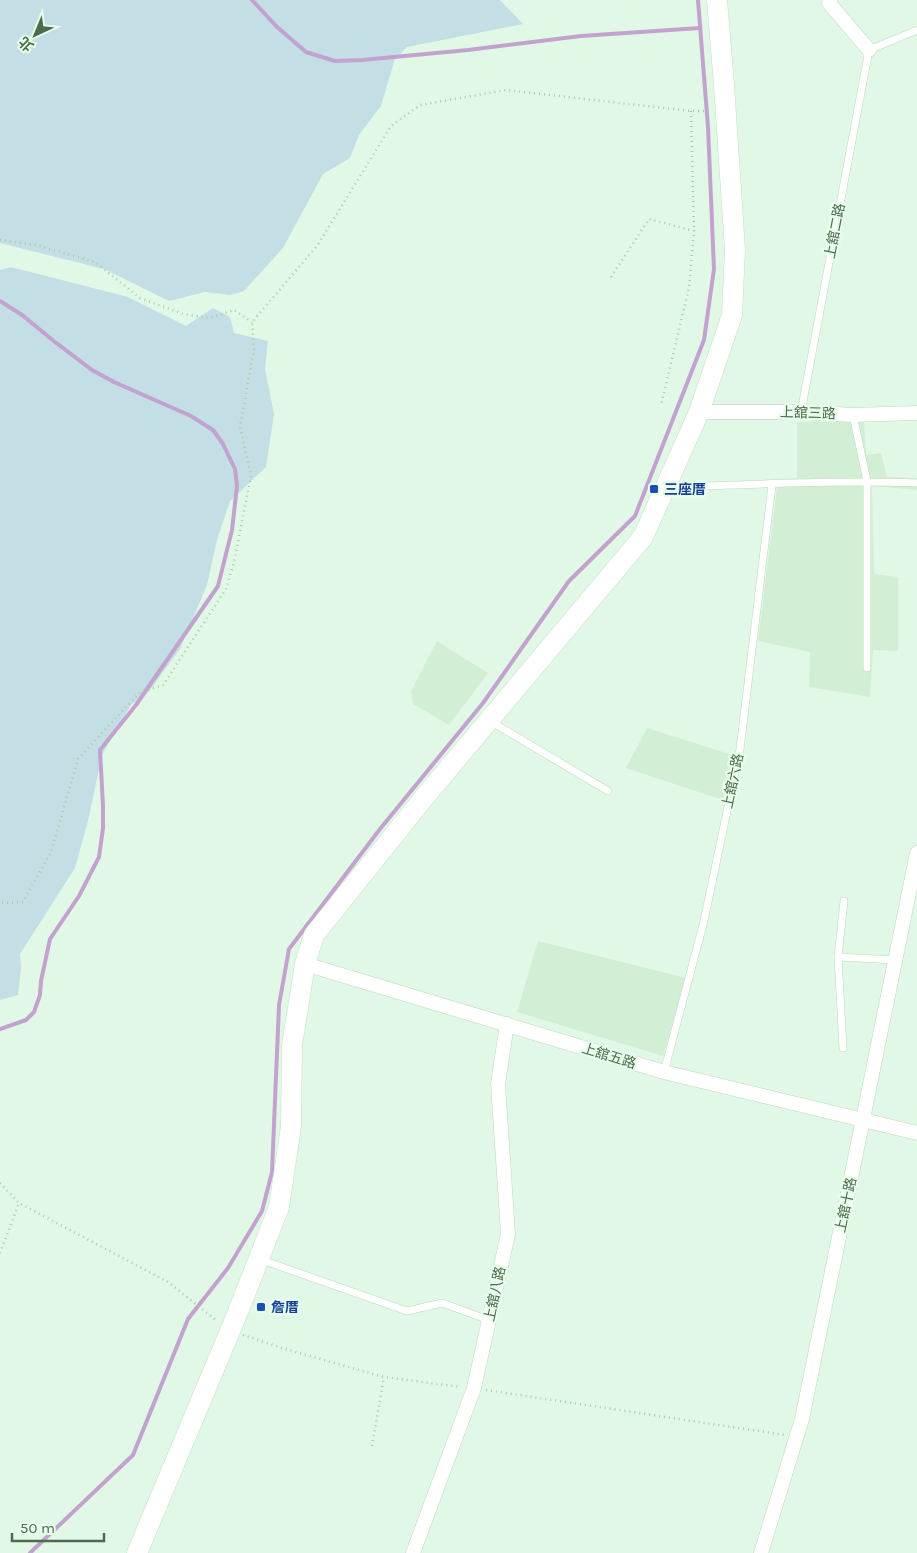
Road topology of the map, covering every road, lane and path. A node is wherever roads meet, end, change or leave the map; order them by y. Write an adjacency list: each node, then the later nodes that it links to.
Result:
1 (716, 0): 6 (street)
2 (830, 0): 4 (street)
3 (917, 30): 4 (lane)
4 (869, 50): 13 (lane, 上舘二路)
5 (691, 111): 6 (path); 7 (path); 10 (path)
6 (726, 111): 12 (street)
7 (694, 231): 9 (path); 11 (path)
8 (0, 240): 10 (path)
9 (611, 277)
10 (252, 322): 25 (path)
11 (661, 405)
12 (699, 412): 13 (street, 上舘三路); 19 (street)
13 (801, 412): 15 (street, 上舘三路)
14 (917, 413): 15 (street, 上舘三路)
15 (853, 414): 16 (lane)
16 (867, 481): 17 (lane); 18 (lane); 20 (lane)
17 (917, 483)
18 (772, 485): 19 (lane); 31 (lane, 上舘六路)
19 (666, 486): 21 (street)
20 (867, 668)
21 (489, 720): 22 (lane); 28 (street)
22 (608, 790)
23 (917, 853): 27 (street, 上舘十路)
24 (844, 901): 26 (lane)
25 (2, 903)
26 (838, 957): 27 (lane); 30 (lane)
27 (896, 960): 32 (street, 上舘十路)
28 (305, 964): 29 (street, 上舘五路); 37 (street)
29 (507, 1024): 31 (street, 上舘五路); 38 (street, 上舘八路)
30 (843, 1048)
31 (664, 1072): 32 (street, 上舘五路)
32 (864, 1120): 33 (street, 上舘五路); 42 (street, 上舘十路)
33 (917, 1133)
34 (0, 1183): 35 (path)
35 (19, 1203): 36 (path); 39 (path)
36 (0, 1253)
37 (259, 1259): 38 (lane); 39 (street)
38 (489, 1320): 41 (street, 上舘八路)
39 (230, 1331): 40 (path); 44 (street)
40 (384, 1377): 41 (path); 43 (path)
41 (474, 1388): 42 (path); 45 (street, 上舘八路)
42 (796, 1437): 46 (street, 上舘十路)
43 (372, 1446)
44 (137, 1553)
45 (413, 1553)
46 (761, 1553)

